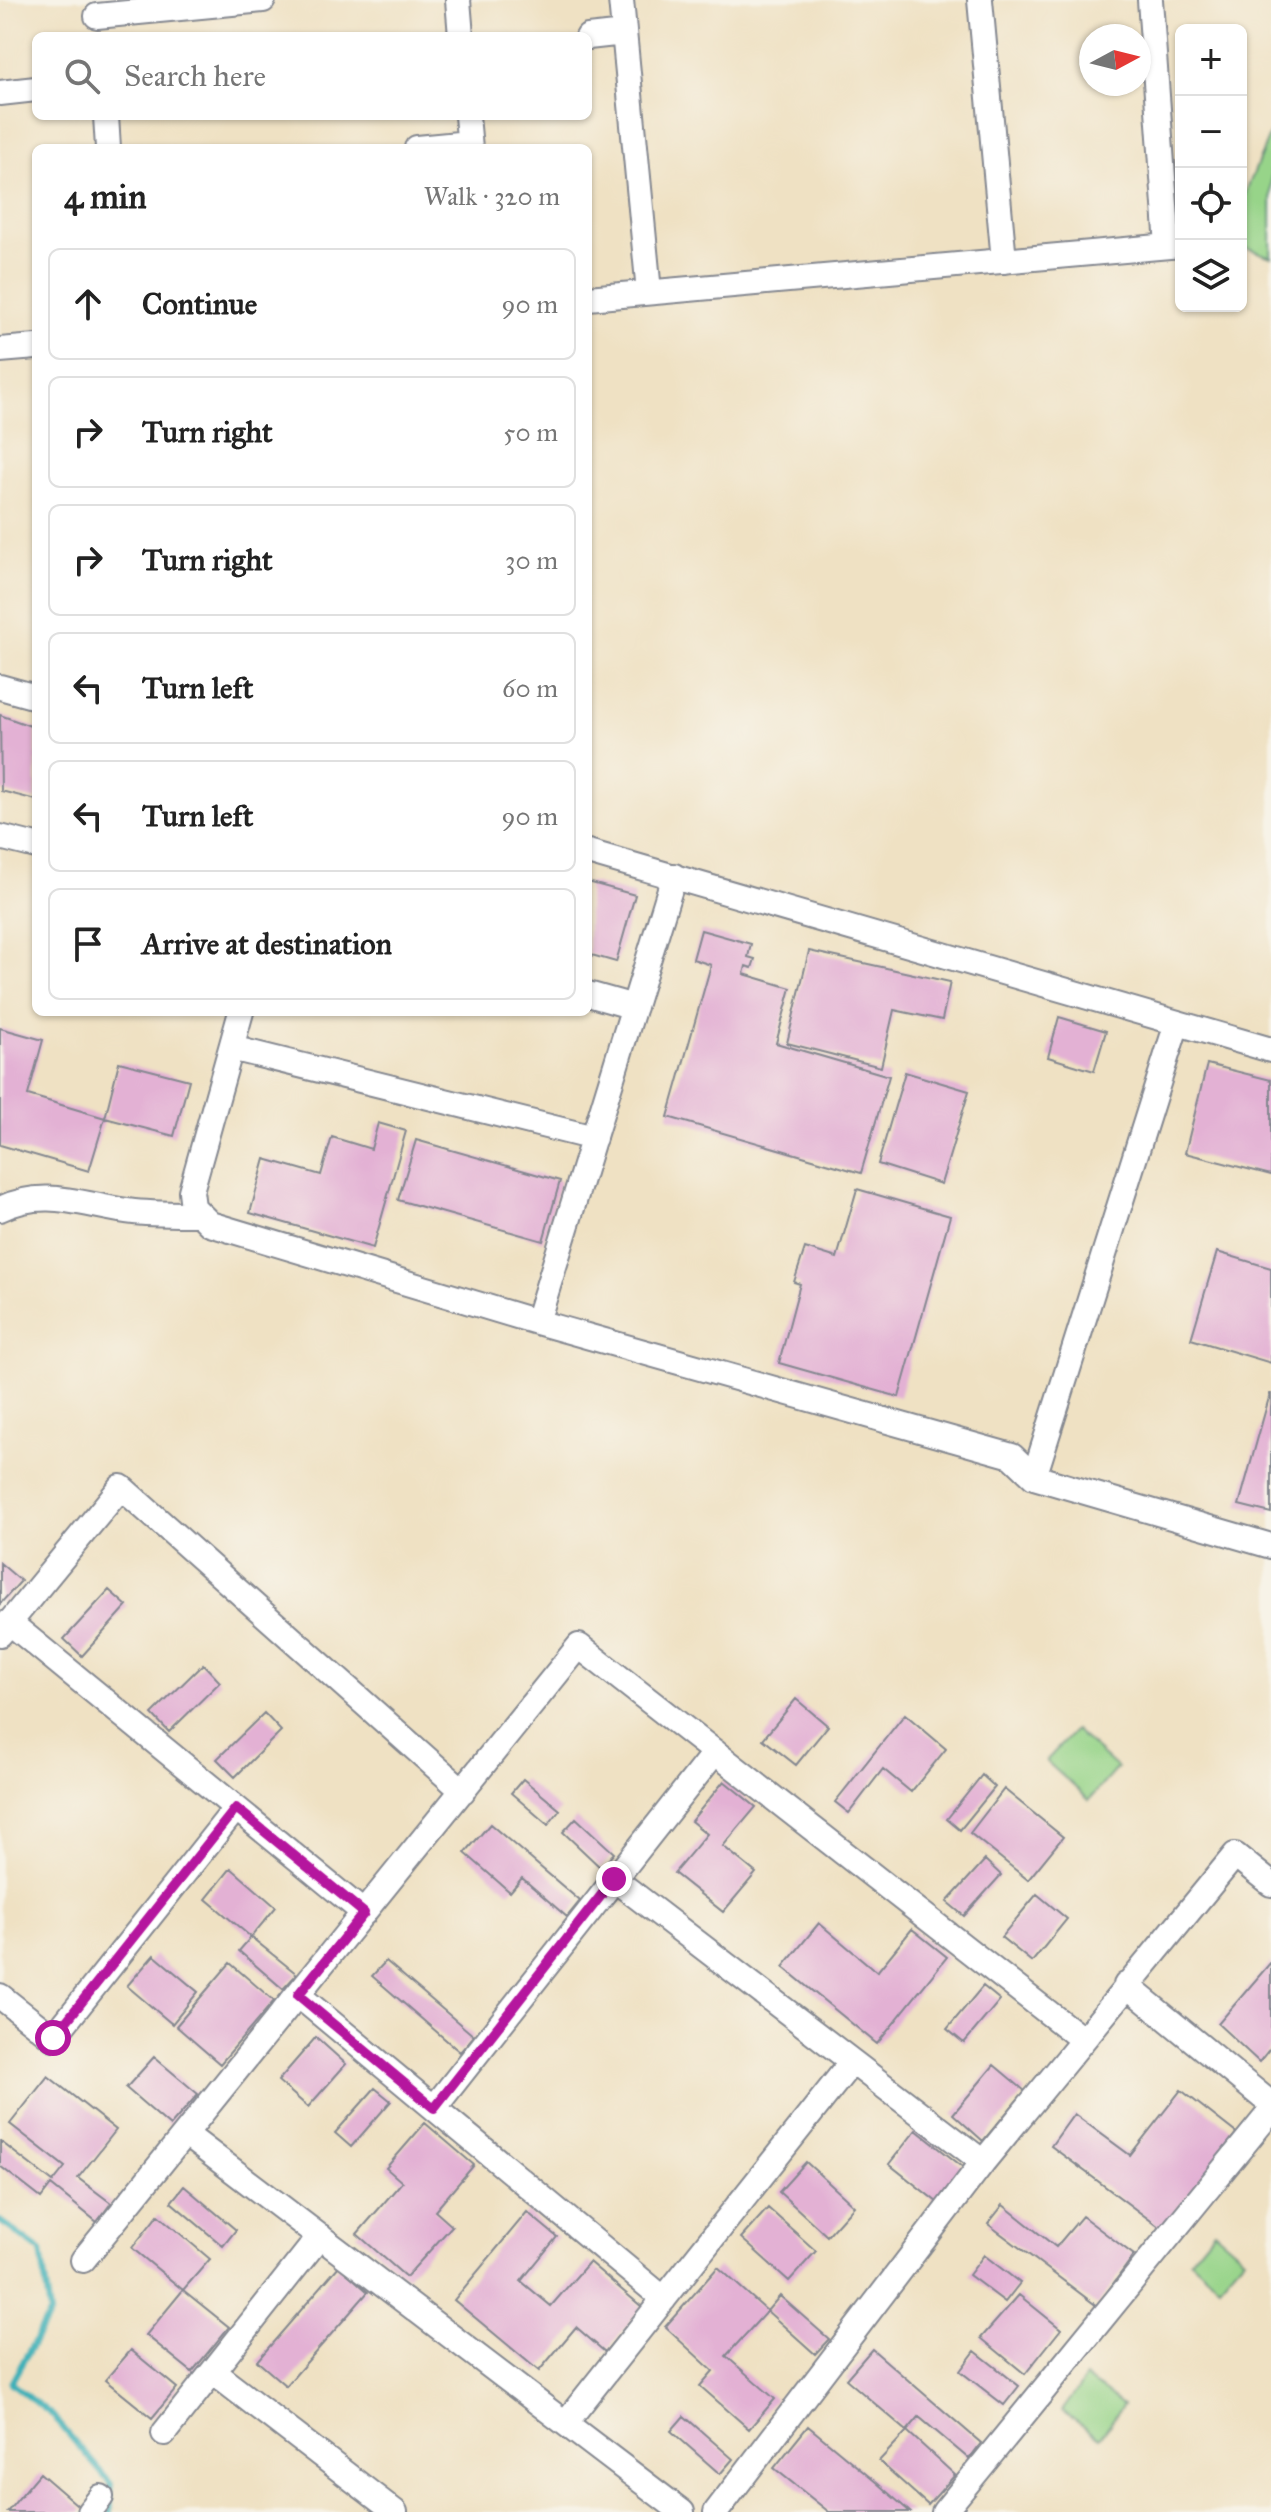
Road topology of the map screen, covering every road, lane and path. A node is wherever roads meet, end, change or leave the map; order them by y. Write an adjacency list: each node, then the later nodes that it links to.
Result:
1 (263, 0): 6 (street)
2 (458, 0): 7 (street)
3 (621, 0): 8 (street)
4 (980, 0): 17 (street)
5 (1150, 0): 16 (street)
6 (97, 17)
7 (461, 32)
8 (624, 33): 9 (street); 18 (street)
9 (592, 37)
10 (32, 89): 11 (street)
11 (0, 93)
12 (106, 120): 14 (street)
13 (467, 120): 15 (street)
14 (108, 144)
15 (470, 144)
16 (1174, 245): 17 (street)
17 (1004, 261): 18 (street)
18 (649, 292): 19 (street)
19 (592, 298)
20 (32, 347): 21 (street)
21 (0, 350)
22 (0, 687): 23 (street)
23 (32, 696)
24 (0, 837): 25 (street)
25 (32, 845)
26 (592, 853): 27 (street)
27 (674, 876): 29 (street); 31 (street)
28 (592, 995): 29 (street)
29 (634, 1007): 34 (street)
30 (240, 1016): 32 (street)
31 (1177, 1023): 33 (street); 38 (street)
32 (231, 1048): 34 (street); 36 (street)
33 (1271, 1050)
34 (594, 1138): 37 (street)
35 (0, 1209): 36 (street)
36 (197, 1214): 37 (street)
37 (537, 1322): 38 (street)
38 (1034, 1477): 39 (street)
39 (1271, 1546)
40 (5, 1628): 42 (street); 43 (street)
41 (715, 1752): 42 (street); 44 (street); 50 (street)
42 (463, 1791): 46 (street)
43 (236, 1808): 46 (street); 49 (street)
44 (614, 1879): 51 (street); 53 (street)
45 (1271, 1884): 47 (street)
46 (364, 1913): 48 (street)
47 (1126, 1985): 50 (street); 52 (street)
48 (298, 1995): 53 (street); 55 (street)
49 (0, 1996)
50 (1082, 2039): 56 (street)
51 (851, 2063): 56 (street); 59 (street)
52 (1271, 2104)
53 (434, 2108): 59 (street)
54 (1271, 2111): 66 (street)
55 (185, 2134): 57 (street); 58 (street)
56 (983, 2162): 63 (street)
57 (320, 2236): 60 (street); 61 (street)
58 (83, 2260)
59 (664, 2299): 61 (street)
60 (213, 2372): 62 (street); 64 (street)
61 (567, 2421): 65 (street)
62 (164, 2433)
63 (720, 2511)
64 (395, 2512)
65 (682, 2512)
66 (944, 2512)

